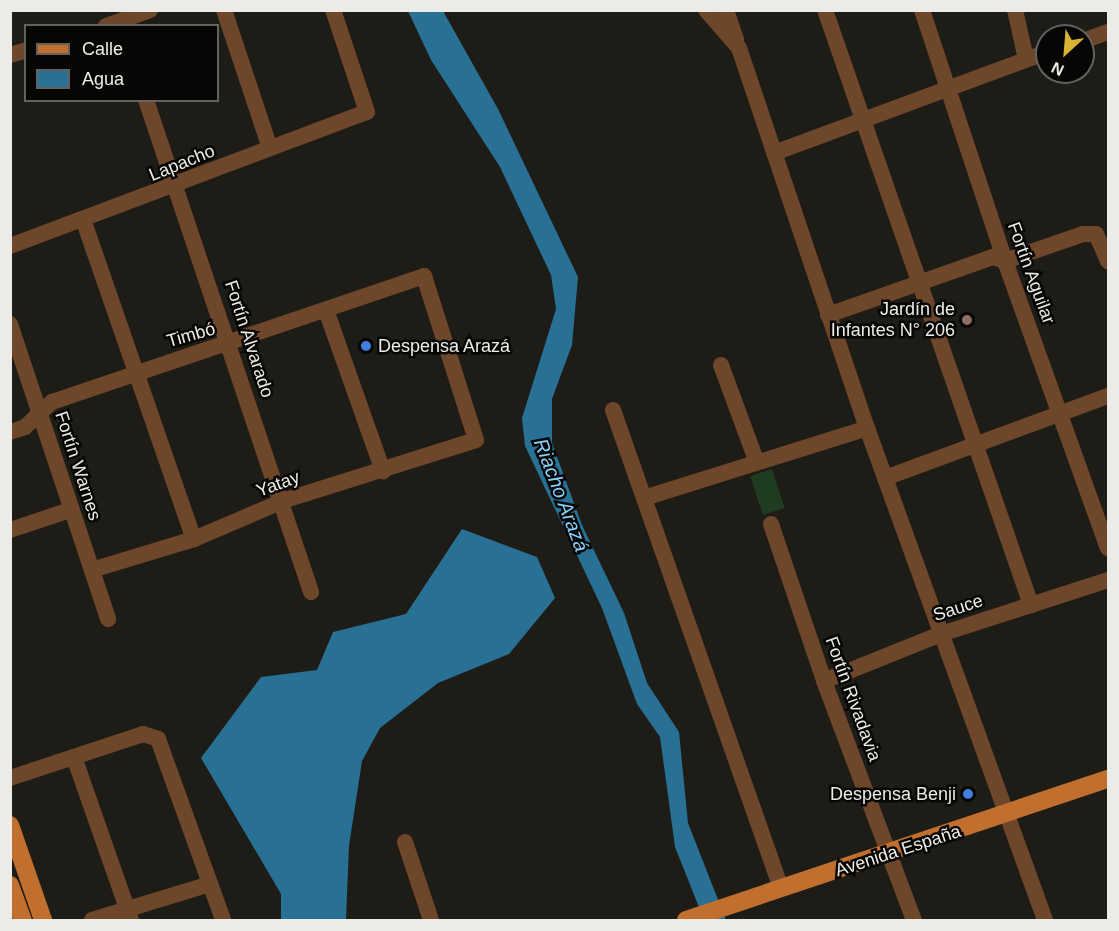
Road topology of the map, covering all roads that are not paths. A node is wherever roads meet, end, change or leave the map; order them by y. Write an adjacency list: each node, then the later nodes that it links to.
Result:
1 (150, 10): 9 (street)
2 (224, 10): 16 (street)
3 (333, 10): 16 (street, Lapacho)
4 (706, 10): 10 (street)
5 (726, 10): 10 (street)
6 (825, 10): 15 (street)
7 (922, 10): 13 (street, Fortín Aguilar)
8 (1015, 10): 12 (street)
9 (114, 21)
10 (739, 48): 17 (street)
11 (1035, 56): 12 (street)
12 (1026, 59): 13 (street)
13 (948, 88): 15 (street); 21 (street, Fortín Aguilar)
14 (147, 102): 18 (street, Fortín Alvarado)
15 (865, 121): 17 (street); 23 (street)
16 (270, 148): 18 (street, Lapacho)
17 (774, 153): 25 (street)
18 (178, 187): 19 (street, Lapacho); 27 (street, Fortín Alvarado)
19 (84, 222): 20 (street, Lapacho); 29 (street)
20 (10, 246)
21 (1005, 261): 22 (street); 23 (street); 33 (street, Fortín Aguilar)
22 (1108, 261)
23 (920, 283): 25 (street); 37 (street)
24 (327, 313): 27 (street, Timbó); 36 (street, Timbó); 39 (street)
25 (828, 315): 34 (street)
26 (12, 334): 32 (street, Fortín Warnes)
27 (230, 344): 29 (street, Timbó); 42 (street, Fortín Alvarado)
28 (721, 365): 38 (street)
29 (135, 371): 32 (street, Timbó); 46 (street)
30 (1108, 396): 33 (street)
31 (613, 410): 41 (street)
32 (41, 411): 35 (street, Timbó); 43 (street, Fortín Warnes)
33 (1063, 416): 37 (street); 47 (street, Fortín Aguilar)
34 (867, 428): 38 (street); 40 (street)
35 (10, 432)
36 (476, 440): 39 (street, Yatay)
37 (975, 446): 40 (street); 51 (street)
38 (757, 463): 41 (street)
39 (383, 471): 42 (street, Yatay)
40 (885, 478): 53 (street)
41 (644, 498): 64 (street)
42 (283, 501): 46 (street, Yatay); 50 (street, Fortín Alvarado)
43 (70, 510): 45 (street); 48 (street, Fortín Warnes)
44 (771, 524): 54 (street, Fortín Rivadavia)
45 (10, 530)
46 (194, 539): 48 (street, Yatay)
47 (1108, 548)
48 (95, 569): 52 (street, Fortín Warnes)
49 (1108, 580): 51 (street, Sauce)
50 (311, 592)
51 (1031, 605): 53 (street, Sauce)
52 (108, 619)
53 (941, 634): 54 (street, Sauce); 58 (street)
54 (824, 681): 61 (street, Fortín Rivadavia)
55 (74, 757): 56 (street); 62 (street); 65 (street)
56 (10, 778)
57 (1108, 779): 58 (main road, Avenida España)
58 (1006, 814): 61 (main road, Avenida España); 73 (street)
59 (10, 825): 68 (main road)
60 (405, 842): 71 (street)
61 (890, 855): 64 (main road, Avenida España); 72 (street, Fortín Rivadavia)
62 (210, 884): 65 (street); 70 (street)
63 (10, 885): 67 (main road)
64 (781, 888): 66 (main road, Avenida España)
65 (129, 915): 69 (street)
66 (690, 919)
67 (23, 921)
68 (43, 921)
69 (92, 921)
70 (223, 921)
71 (431, 921)
72 (914, 921)
73 (1044, 921)

